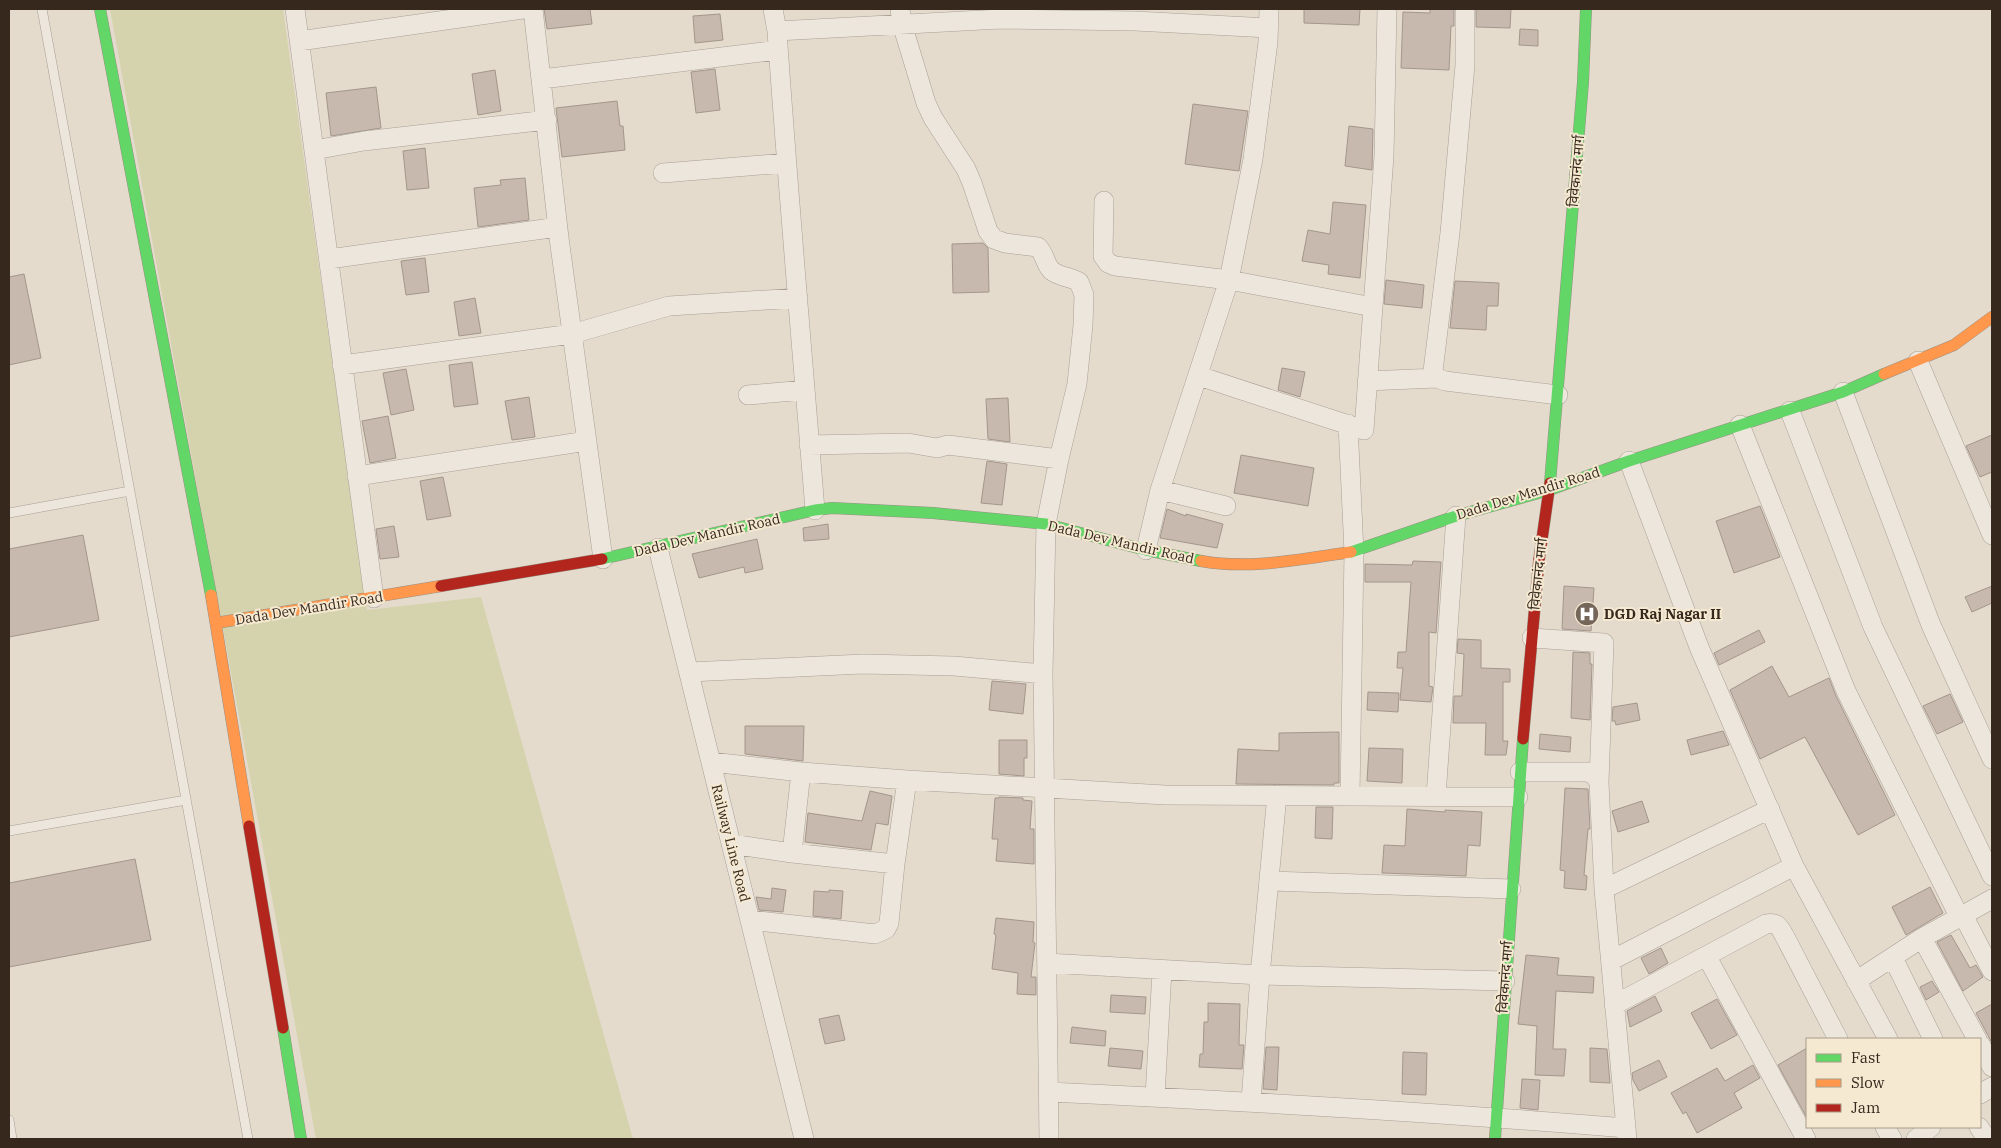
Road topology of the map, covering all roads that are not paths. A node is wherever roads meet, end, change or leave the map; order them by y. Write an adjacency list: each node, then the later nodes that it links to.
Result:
1 (42, 9): 48 (lane)
2 (100, 9): 62 (street)
3 (295, 9): 17 (street)
4 (523, 9): 17 (street)
5 (533, 9): 18 (street)
6 (773, 9): 16 (street)
7 (1269, 9): 15 (street)
8 (1387, 9): 28 (street)
9 (1464, 9): 34 (street)
10 (1586, 9): 39 (street, विवेकानंद मार्ग)
11 (1001, 14): 12 (street); 14 (street)
12 (1034, 14): 13 (street)
13 (1098, 15): 15 (street)
14 (901, 17): 16 (street); 45 (street)
15 (1269, 28): 26 (street)
16 (778, 40): 18 (street); 21 (street)
17 (299, 41): 20 (street)
18 (542, 79): 19 (street)
19 (547, 120): 20 (street); 24 (street)
20 (314, 150): 25 (street)
21 (786, 163): 22 (street); 27 (street)
22 (663, 173)
23 (1104, 201): 26 (street)
24 (558, 227): 25 (street); 30 (street)
25 (328, 259): 32 (street)
26 (1230, 280): 28 (street); 33 (street)
27 (798, 298): 30 (street); 36 (street)
28 (1373, 307): 35 (street)
29 (1992, 317): 31 (street, Dada Dev Mandir Road)
30 (572, 334): 32 (street); 43 (street)
31 (1918, 361): 37 (street, Dada Dev Mandir Road); 56 (street)
32 (342, 365): 47 (street)
33 (1199, 376): 41 (street); 49 (street)
34 (1437, 378): 35 (street); 39 (street)
35 (1367, 381): 41 (street)
36 (805, 390): 38 (street); 44 (street)
37 (1843, 392): 40 (street, Dada Dev Mandir Road); 66 (street)
38 (748, 395)
39 (1558, 395): 50 (street, विवेकानंद मार्ग)
40 (1790, 410): 42 (street, Dada Dev Mandir Road); 84 (street)
41 (1348, 424): 59 (street)
42 (1740, 426): 46 (street, Dada Dev Mandir Road); 89 (street)
43 (587, 441): 47 (street); 60 (street)
44 (809, 445): 45 (street); 52 (street)
45 (1059, 460): 55 (street)
46 (1629, 461): 50 (street, Dada Dev Mandir Road); 78 (street)
47 (357, 476): 61 (street)
48 (130, 490): 53 (lane); 77 (lane)
49 (1160, 490): 51 (street); 58 (street)
50 (1549, 490): 54 (street, Dada Dev Mandir Road); 63 (street, विवेकानंद मार्ग)
51 (1226, 506)
52 (815, 510): 55 (street, Dada Dev Mandir Road); 57 (street, Dada Dev Mandir Road)
53 (9, 513)
54 (1456, 516): 59 (street, Dada Dev Mandir Road); 75 (street)
55 (1046, 524): 58 (street, Dada Dev Mandir Road); 65 (street)
56 (1992, 535)
57 (658, 548): 60 (street, Dada Dev Mandir Road); 64 (street, Railway Line Road)
58 (1146, 550): 59 (street, Dada Dev Mandir Road)
59 (1354, 552): 74 (street)
60 (603, 559): 61 (street, Dada Dev Mandir Road)
61 (374, 598): 62 (street, Dada Dev Mandir Road)
62 (216, 622): 122 (street)
63 (1532, 638): 69 (street, विवेकानंद मार्ग); 71 (street)
64 (689, 672): 65 (street); 67 (street, Railway Line Road)
65 (1043, 674): 72 (street)
66 (1992, 759)
67 (711, 762): 68 (street); 80 (street, Railway Line Road)
68 (801, 772): 70 (street); 81 (street)
69 (1520, 772): 71 (street); 76 (street, विवेकानंद मार्ग)
70 (907, 780): 72 (street); 82 (street)
71 (1599, 782): 87 (street)
72 (1044, 789): 73 (street); 95 (street)
73 (1277, 795): 74 (street); 85 (street)
74 (1350, 796): 75 (street)
75 (1436, 796): 76 (street)
76 (1518, 798): 86 (street, विवेकानंद मार्ग)
77 (186, 800): 79 (lane); 121 (lane)
78 (1770, 810): 83 (street); 87 (street)
79 (9, 831)
80 (731, 844): 81 (street); 90 (street, Railway Line Road)
81 (792, 853): 82 (street)
82 (894, 864): 90 (street)
83 (1794, 866): 94 (street); 100 (street)
84 (1992, 876)
85 (1270, 881): 86 (street); 98 (street)
86 (1511, 889): 99 (street, विवेकानंद मार्ग)
87 (1604, 889): 94 (street)
88 (1992, 899): 89 (street)
89 (1961, 915): 91 (street); 97 (street)
90 (750, 920): 123 (street, Railway Line Road)
91 (1922, 938): 93 (street); 105 (street)
92 (1707, 957): 101 (street); 102 (street); 126 (street)
93 (1893, 958): 100 (street); 104 (street)
94 (1612, 960): 101 (street)
95 (1047, 963): 96 (street); 109 (street)
96 (1162, 970): 98 (street); 111 (street)
97 (1992, 971)
98 (1260, 975): 99 (street); 112 (street)
99 (1505, 981): 113 (street, विवेकानंद मार्ग)
100 (1856, 981): 103 (street)
101 (1614, 1005): 119 (street)
102 (1837, 1038)
103 (1887, 1038)
104 (1933, 1038)
105 (1976, 1038)
106 (1981, 1046): 107 (street)
107 (1992, 1067)
108 (1992, 1087): 110 (street)
109 (1049, 1092): 111 (street); 124 (street)
110 (1981, 1093)
111 (1155, 1097): 112 (street)
112 (1251, 1102): 113 (street)
113 (1496, 1118): 119 (street); 125 (street, विवेकानंद मार्ग)
114 (9, 1120): 120 (lane)
115 (1886, 1128): 127 (street)
116 (1930, 1128): 128 (street)
117 (1936, 1128): 129 (street)
118 (1980, 1128): 130 (street)
119 (1627, 1134)
120 (12, 1139)
121 (248, 1139)
122 (301, 1139)
123 (804, 1139)
124 (1049, 1139)
125 (1495, 1139)
126 (1806, 1139)
127 (1892, 1139)
128 (1916, 1139)
129 (1942, 1139)
130 (1987, 1139)

